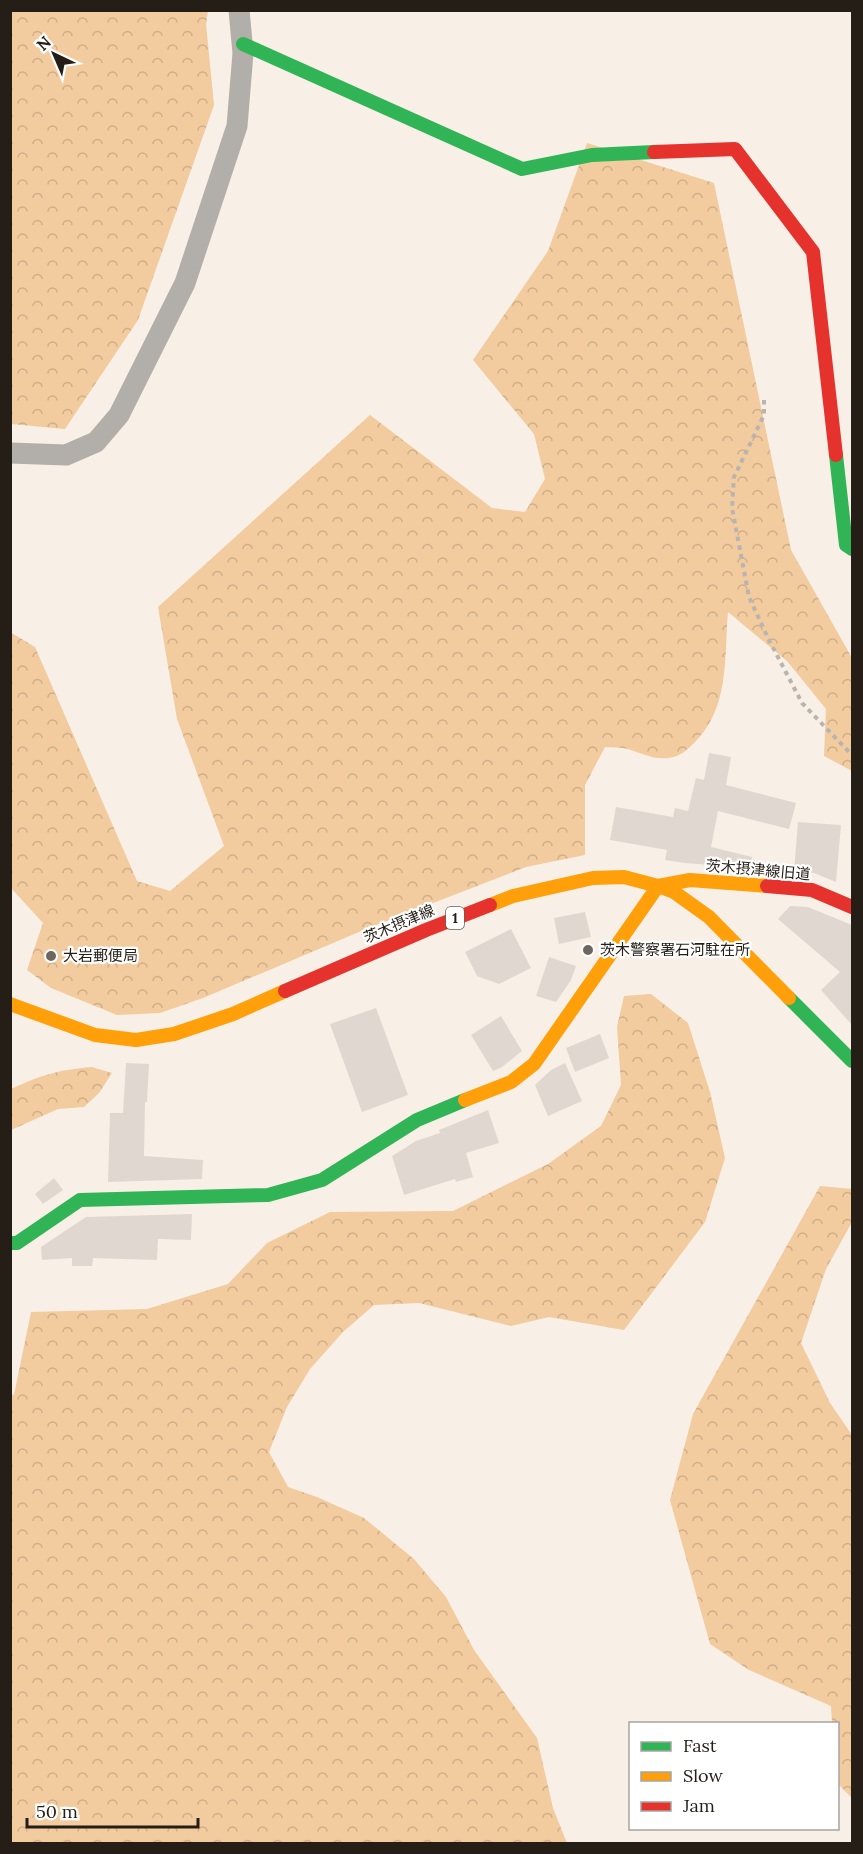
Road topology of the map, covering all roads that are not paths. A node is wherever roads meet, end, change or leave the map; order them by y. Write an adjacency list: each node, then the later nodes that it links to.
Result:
1 (239, 10): 2 (street)
2 (243, 44): 3 (street); 4 (street)
3 (10, 453)
4 (852, 549)
5 (658, 886): 6 (street, 茨木摂津線旧道); 7 (street, 茨木摂津線 / 1); 8 (street, 茨木摂津線 / 1); 9 (street)
6 (852, 907)
7 (10, 1004)
8 (852, 1061)
9 (10, 1243)

